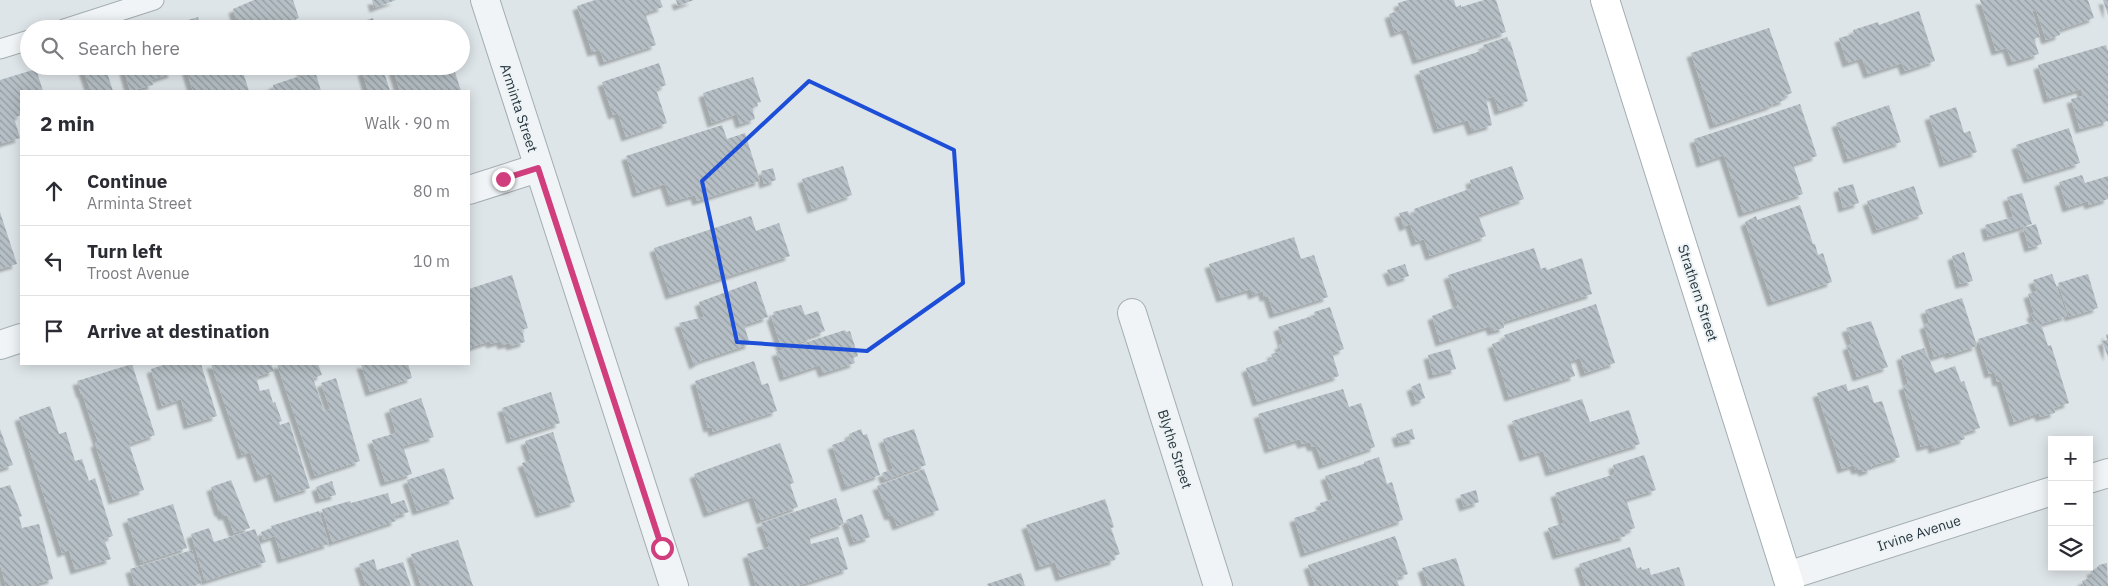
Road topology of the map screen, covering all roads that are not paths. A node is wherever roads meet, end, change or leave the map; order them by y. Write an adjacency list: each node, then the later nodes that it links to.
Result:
1 (154, 0): 4 (lane)
2 (485, 0): 7 (street, Arminta Street)
3 (1611, 2): 15 (main road, Strathern Street)
4 (92, 20)
5 (20, 43): 6 (lane)
6 (0, 49)
7 (538, 168): 8 (street); 16 (street, Arminta Street)
8 (470, 190)
9 (1132, 313): 17 (street, Blythe Street)
10 (20, 338): 11 (street)
11 (0, 345)
12 (2108, 473): 13 (street)
13 (2093, 478)
14 (2048, 492): 15 (street, Irvine Avenue)
15 (1788, 581)
16 (674, 586)
17 (1218, 586)

